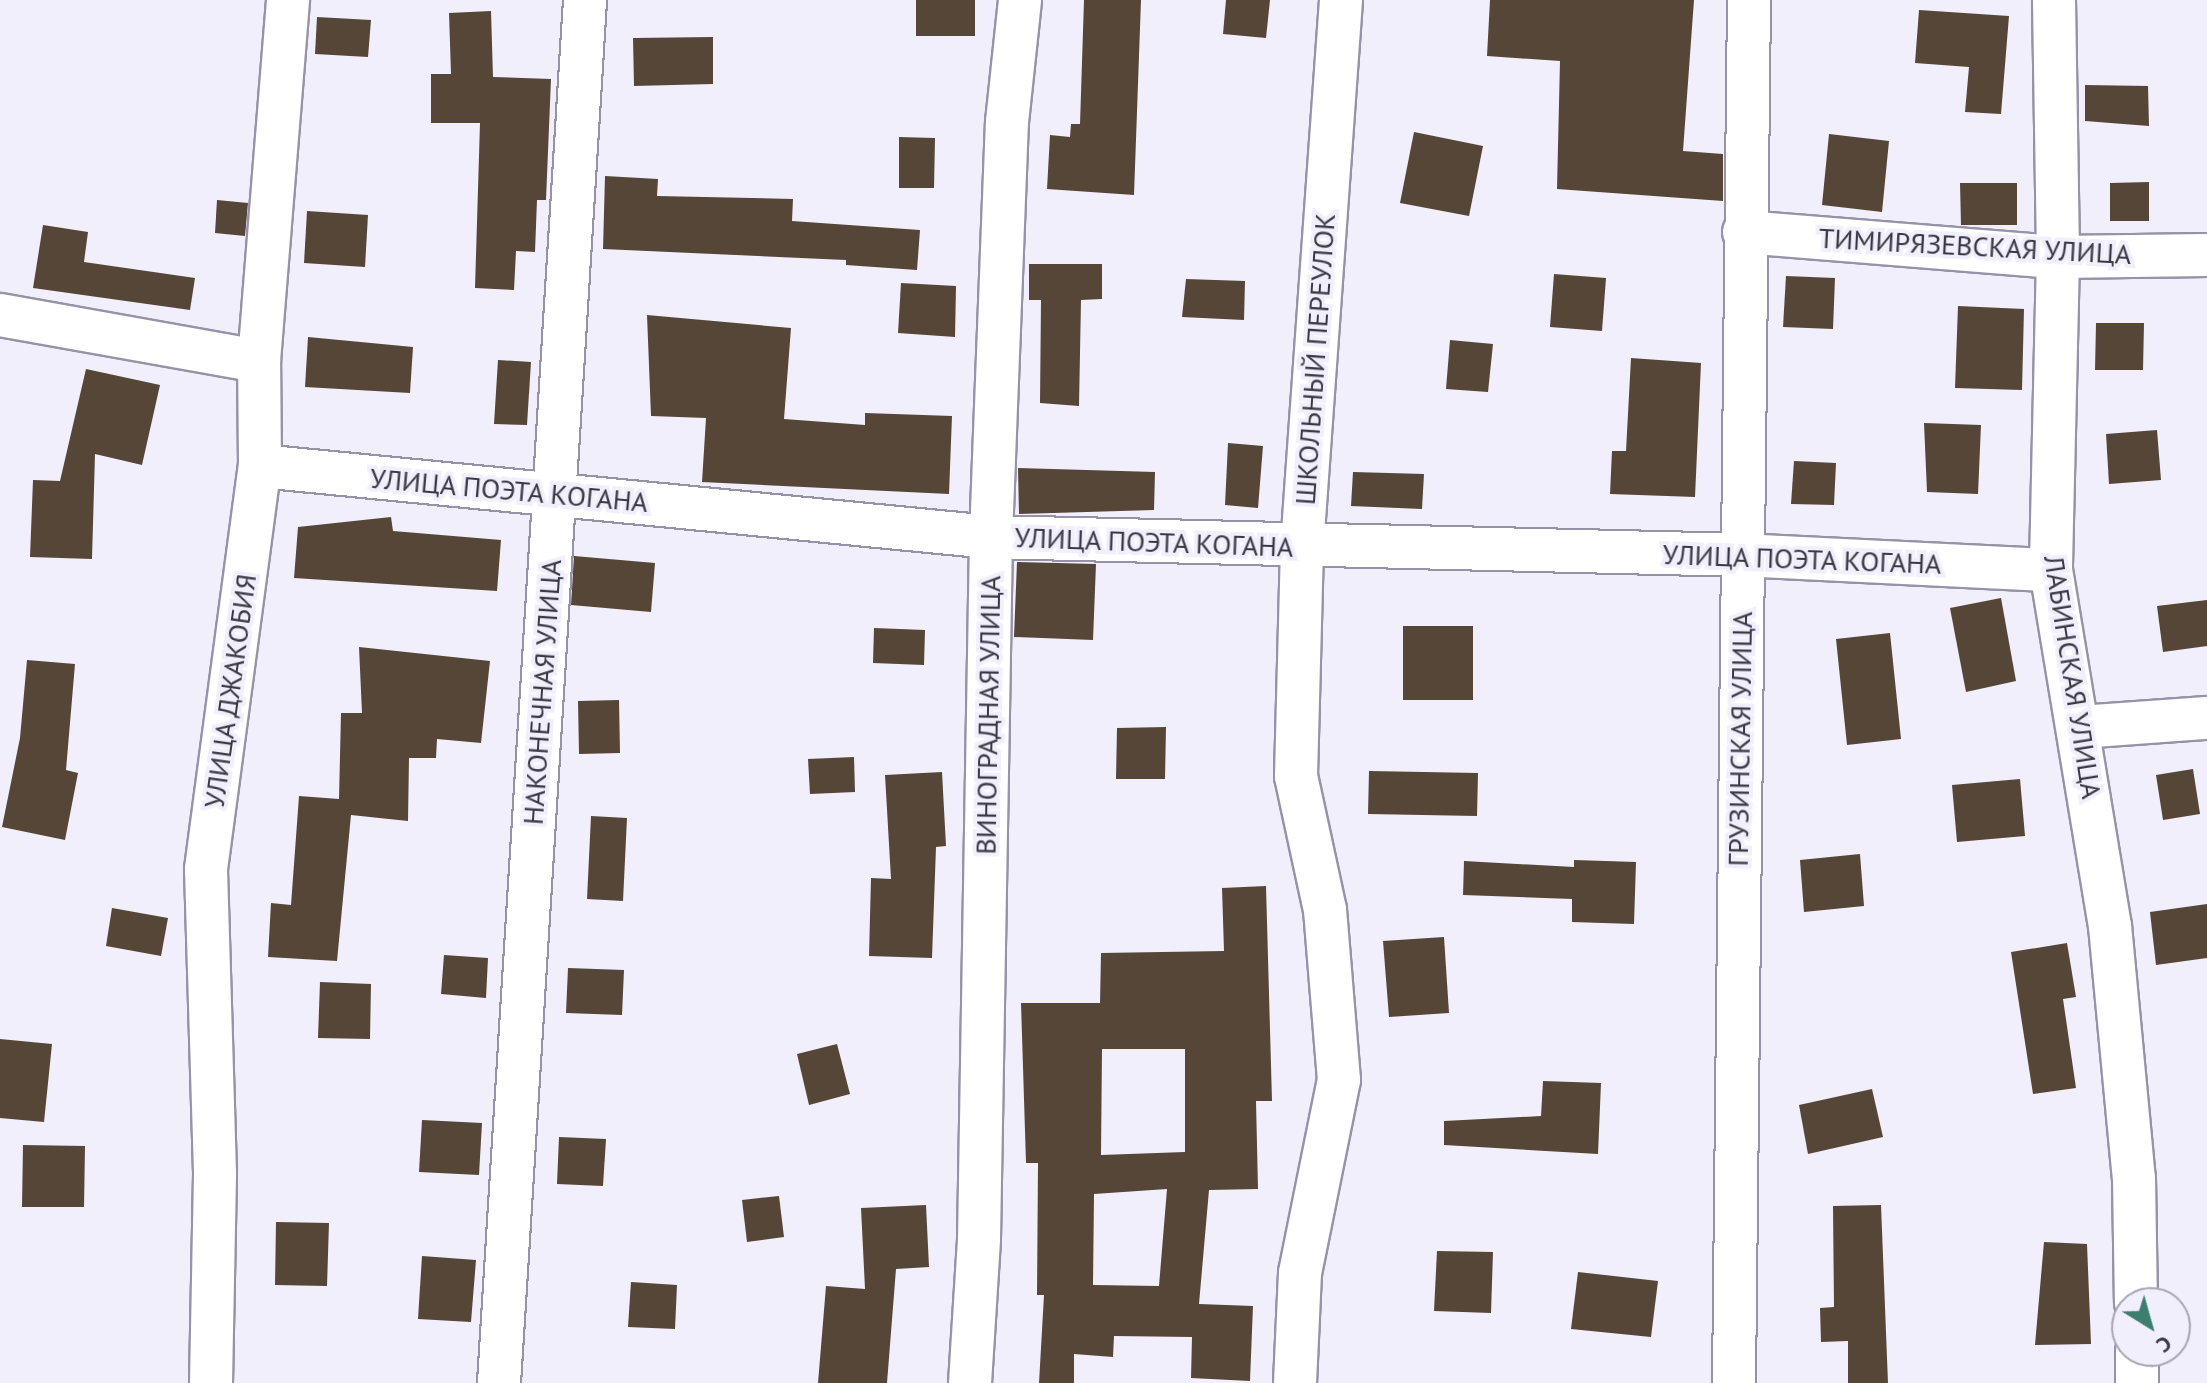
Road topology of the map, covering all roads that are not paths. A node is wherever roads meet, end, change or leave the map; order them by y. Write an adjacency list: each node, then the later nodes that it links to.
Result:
1 (288, 0): 11 (street, УЛИЦА ДЖАКОБИЯ)
2 (585, 0): 13 (street, НАКОНЕЧНАЯ УЛИЦА)
3 (1020, 0): 14 (street, ВИНОГРАДНАЯ УЛИЦА)
4 (1341, 0): 15 (street, ШКОЛЬНЫЙ ПЕРЕУЛОК)
5 (1749, 0): 7 (street, ГРУЗИНСКАЯ УЛИЦА)
6 (2054, 0): 9 (street, ЛАБИНСКАЯ УЛИЦА)
7 (1744, 232): 9 (street, ТИМИРЯЗЕВСКАЯ УЛИЦА); 16 (street, ГРУЗИНСКАЯ УЛИЦА)
8 (2207, 255): 9 (street, ТИМИРЯЗЕВСКАЯ УЛИЦА)
9 (2058, 257): 17 (street, ЛАБИНСКАЯ УЛИЦА)
10 (0, 315): 11 (street)
11 (259, 361): 12 (street, УЛИЦА ДЖАКОБИЯ)
12 (260, 466): 13 (street, УЛИЦА ПОЭТА КОГАНА); 21 (street, УЛИЦА ДЖАКОБИЯ)
13 (555, 494): 14 (street, УЛИЦА ПОЭТА КОГАНА); 22 (street, НАКОНЕЧНАЯ УЛИЦА)
14 (991, 537): 15 (street, УЛИЦА ПОЭТА КОГАНА); 23 (street, ВИНОГРАДНАЯ УЛИЦА)
15 (1302, 547): 16 (street, УЛИЦА ПОЭТА КОГАНА); 24 (street, ШКОЛЬНЫЙ ПЕРЕУЛОК)
16 (1741, 555): 17 (street, УЛИЦА ПОЭТА КОГАНА); 25 (street, ГРУЗИНСКАЯ УЛИЦА)
17 (2051, 570): 19 (street, ЛАБИНСКАЯ УЛИЦА)
18 (2207, 718): 19 (street)
19 (2080, 727): 20 (street, ЛАБИНСКАЯ УЛИЦА)
20 (2136, 1287)
21 (211, 1383)
22 (499, 1383)
23 (970, 1383)
24 (1295, 1383)
25 (1734, 1383)

